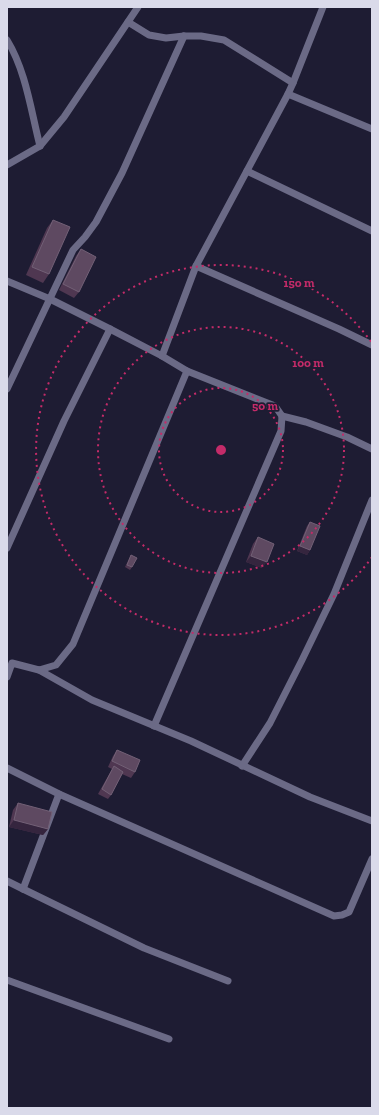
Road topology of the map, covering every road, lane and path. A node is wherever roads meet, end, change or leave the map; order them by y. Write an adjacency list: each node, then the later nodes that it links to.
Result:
1 (138, 7): 3 (street)
2 (323, 7): 6 (street)
3 (128, 22): 4 (street); 9 (street)
4 (184, 36): 6 (street); 15 (street)
5 (7, 40): 9 (street)
6 (293, 83): 7 (street)
7 (288, 94): 8 (street); 11 (street)
8 (372, 129)
9 (40, 146): 10 (street)
10 (7, 165)
11 (247, 171): 12 (street); 13 (street)
12 (372, 231)
13 (196, 266): 17 (street); 18 (street)
14 (7, 281): 15 (street)
15 (50, 299): 16 (street); 20 (street)
16 (110, 329): 18 (street); 24 (street)
17 (372, 345)
18 (162, 356): 19 (street)
19 (187, 372): 21 (street); 26 (street)
20 (7, 389)
21 (282, 416): 22 (street); 28 (street)
22 (372, 449)
23 (372, 500): 29 (street)
24 (7, 548)
25 (10, 662): 26 (street); 27 (street)
26 (39, 670): 28 (street)
27 (7, 677)
28 (154, 726): 29 (street)
29 (242, 766): 32 (street)
30 (7, 768): 31 (street)
31 (59, 794): 33 (street); 35 (street)
32 (372, 821)
33 (372, 859)
34 (7, 881): 35 (street)
35 (23, 889): 37 (street)
36 (7, 980): 38 (street)
37 (228, 981)
38 (169, 1039)

